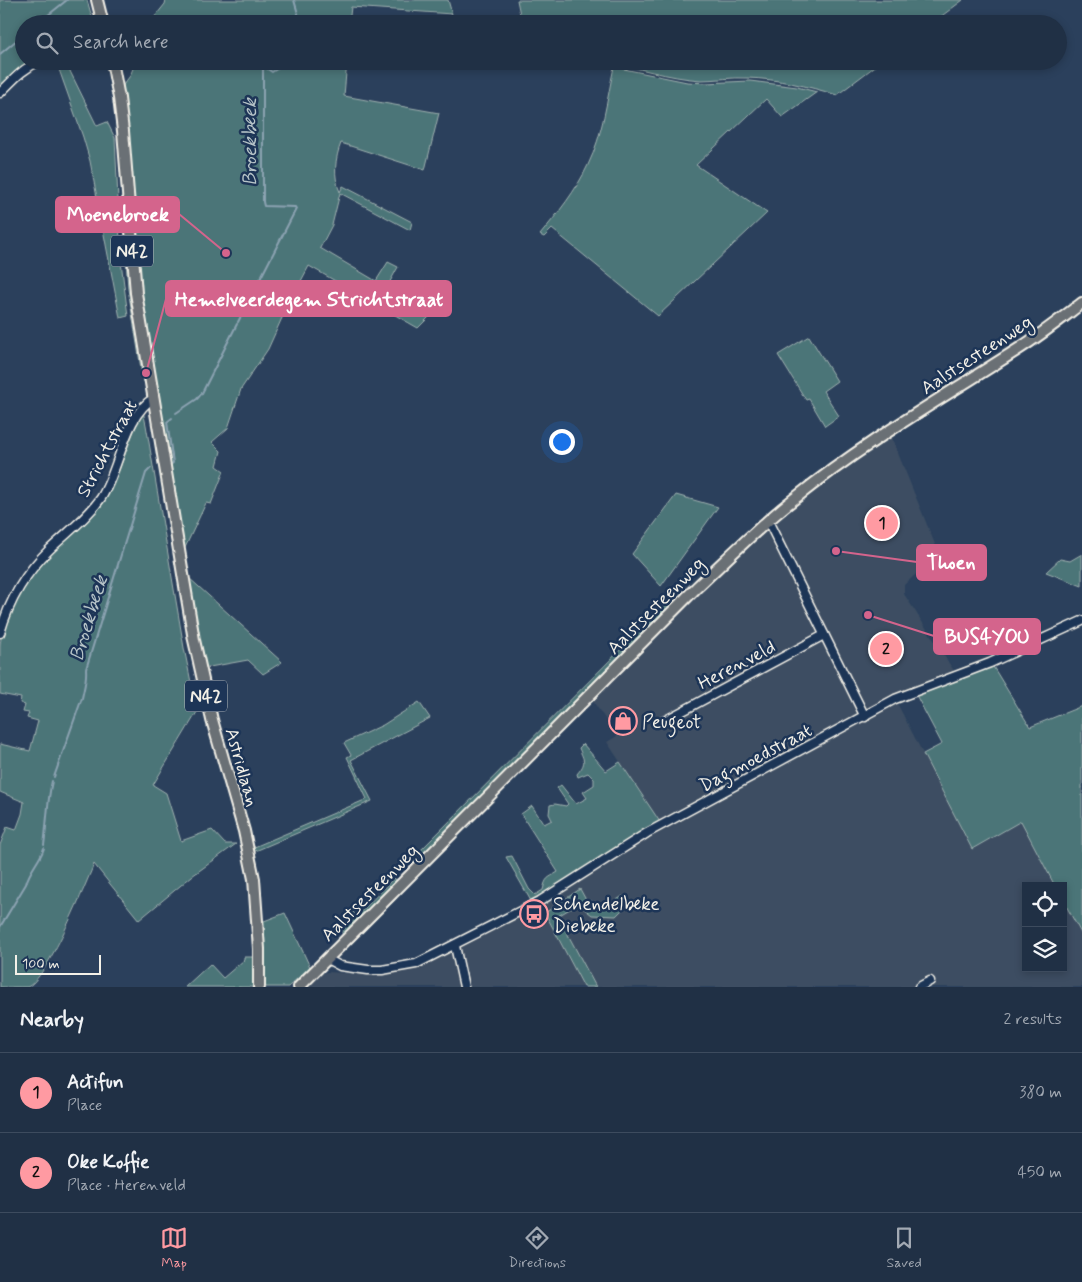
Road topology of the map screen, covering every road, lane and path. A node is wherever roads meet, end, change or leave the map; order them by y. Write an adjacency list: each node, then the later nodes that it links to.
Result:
1 (97, 0): 2 (main road)
2 (101, 15)
3 (23, 70): 5 (street)
4 (114, 70): 7 (main road, N42)
5 (0, 93)
6 (1082, 303): 8 (main road, Aalstsesteenweg)
7 (154, 398): 10 (street, Strichtstraat); 17 (main road, Astridlaan / N42)
8 (768, 521): 11 (street); 15 (main road, Aalstsesteenweg)
9 (1082, 621): 12 (street, Dagmoedstraat)
10 (0, 633)
11 (824, 635): 12 (street); 13 (street, Herenveld)
12 (865, 717): 14 (street, Dagmoedstraat)
13 (664, 721)
14 (455, 946): 15 (street, Dagmoedstraat); 19 (street)
15 (327, 959): 18 (main road, Aalstsesteenweg)
16 (930, 981): 20 (street)
17 (259, 987)
18 (299, 987)
19 (464, 987)
20 (919, 987)

